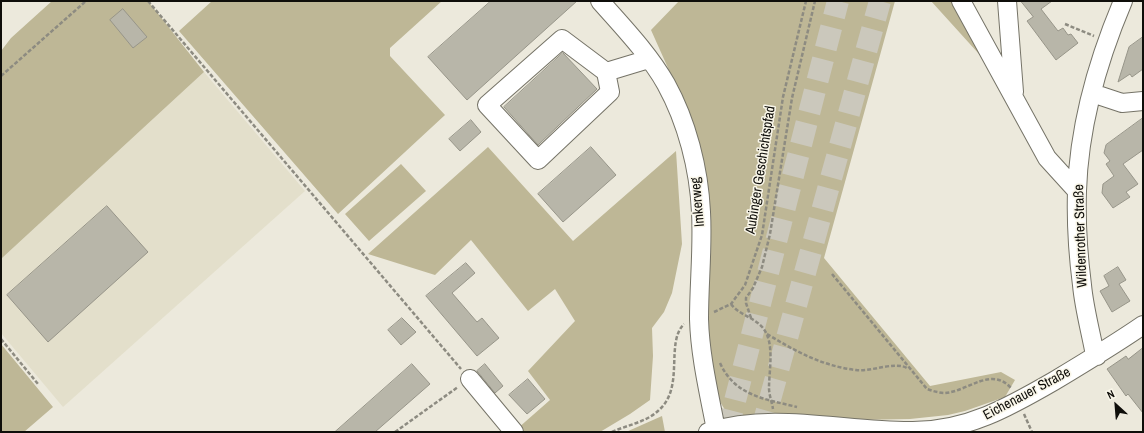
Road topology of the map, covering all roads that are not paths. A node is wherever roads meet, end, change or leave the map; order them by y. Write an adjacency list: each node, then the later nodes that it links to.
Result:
1 (600, 1): 5 (street, Imkerweg)
2 (961, 1): 8 (street)
3 (1007, 1): 8 (street)
4 (1123, 1): 7 (street, Wildenrother Straße)
5 (649, 59): 6 (street); 14 (street, Imkerweg)
6 (606, 72): 6 (street)
7 (1092, 93): 9 (street); 10 (street, Wildenrother Straße)
8 (1014, 97): 10 (street)
9 (1143, 101)
10 (1077, 191): 12 (street, Wildenrother Straße)
11 (1143, 325): 12 (street, Eichenauer Straße)
12 (1097, 356): 14 (street, Eichenauer Straße)
13 (470, 379): 15 (street)
14 (712, 431)
15 (514, 432)

